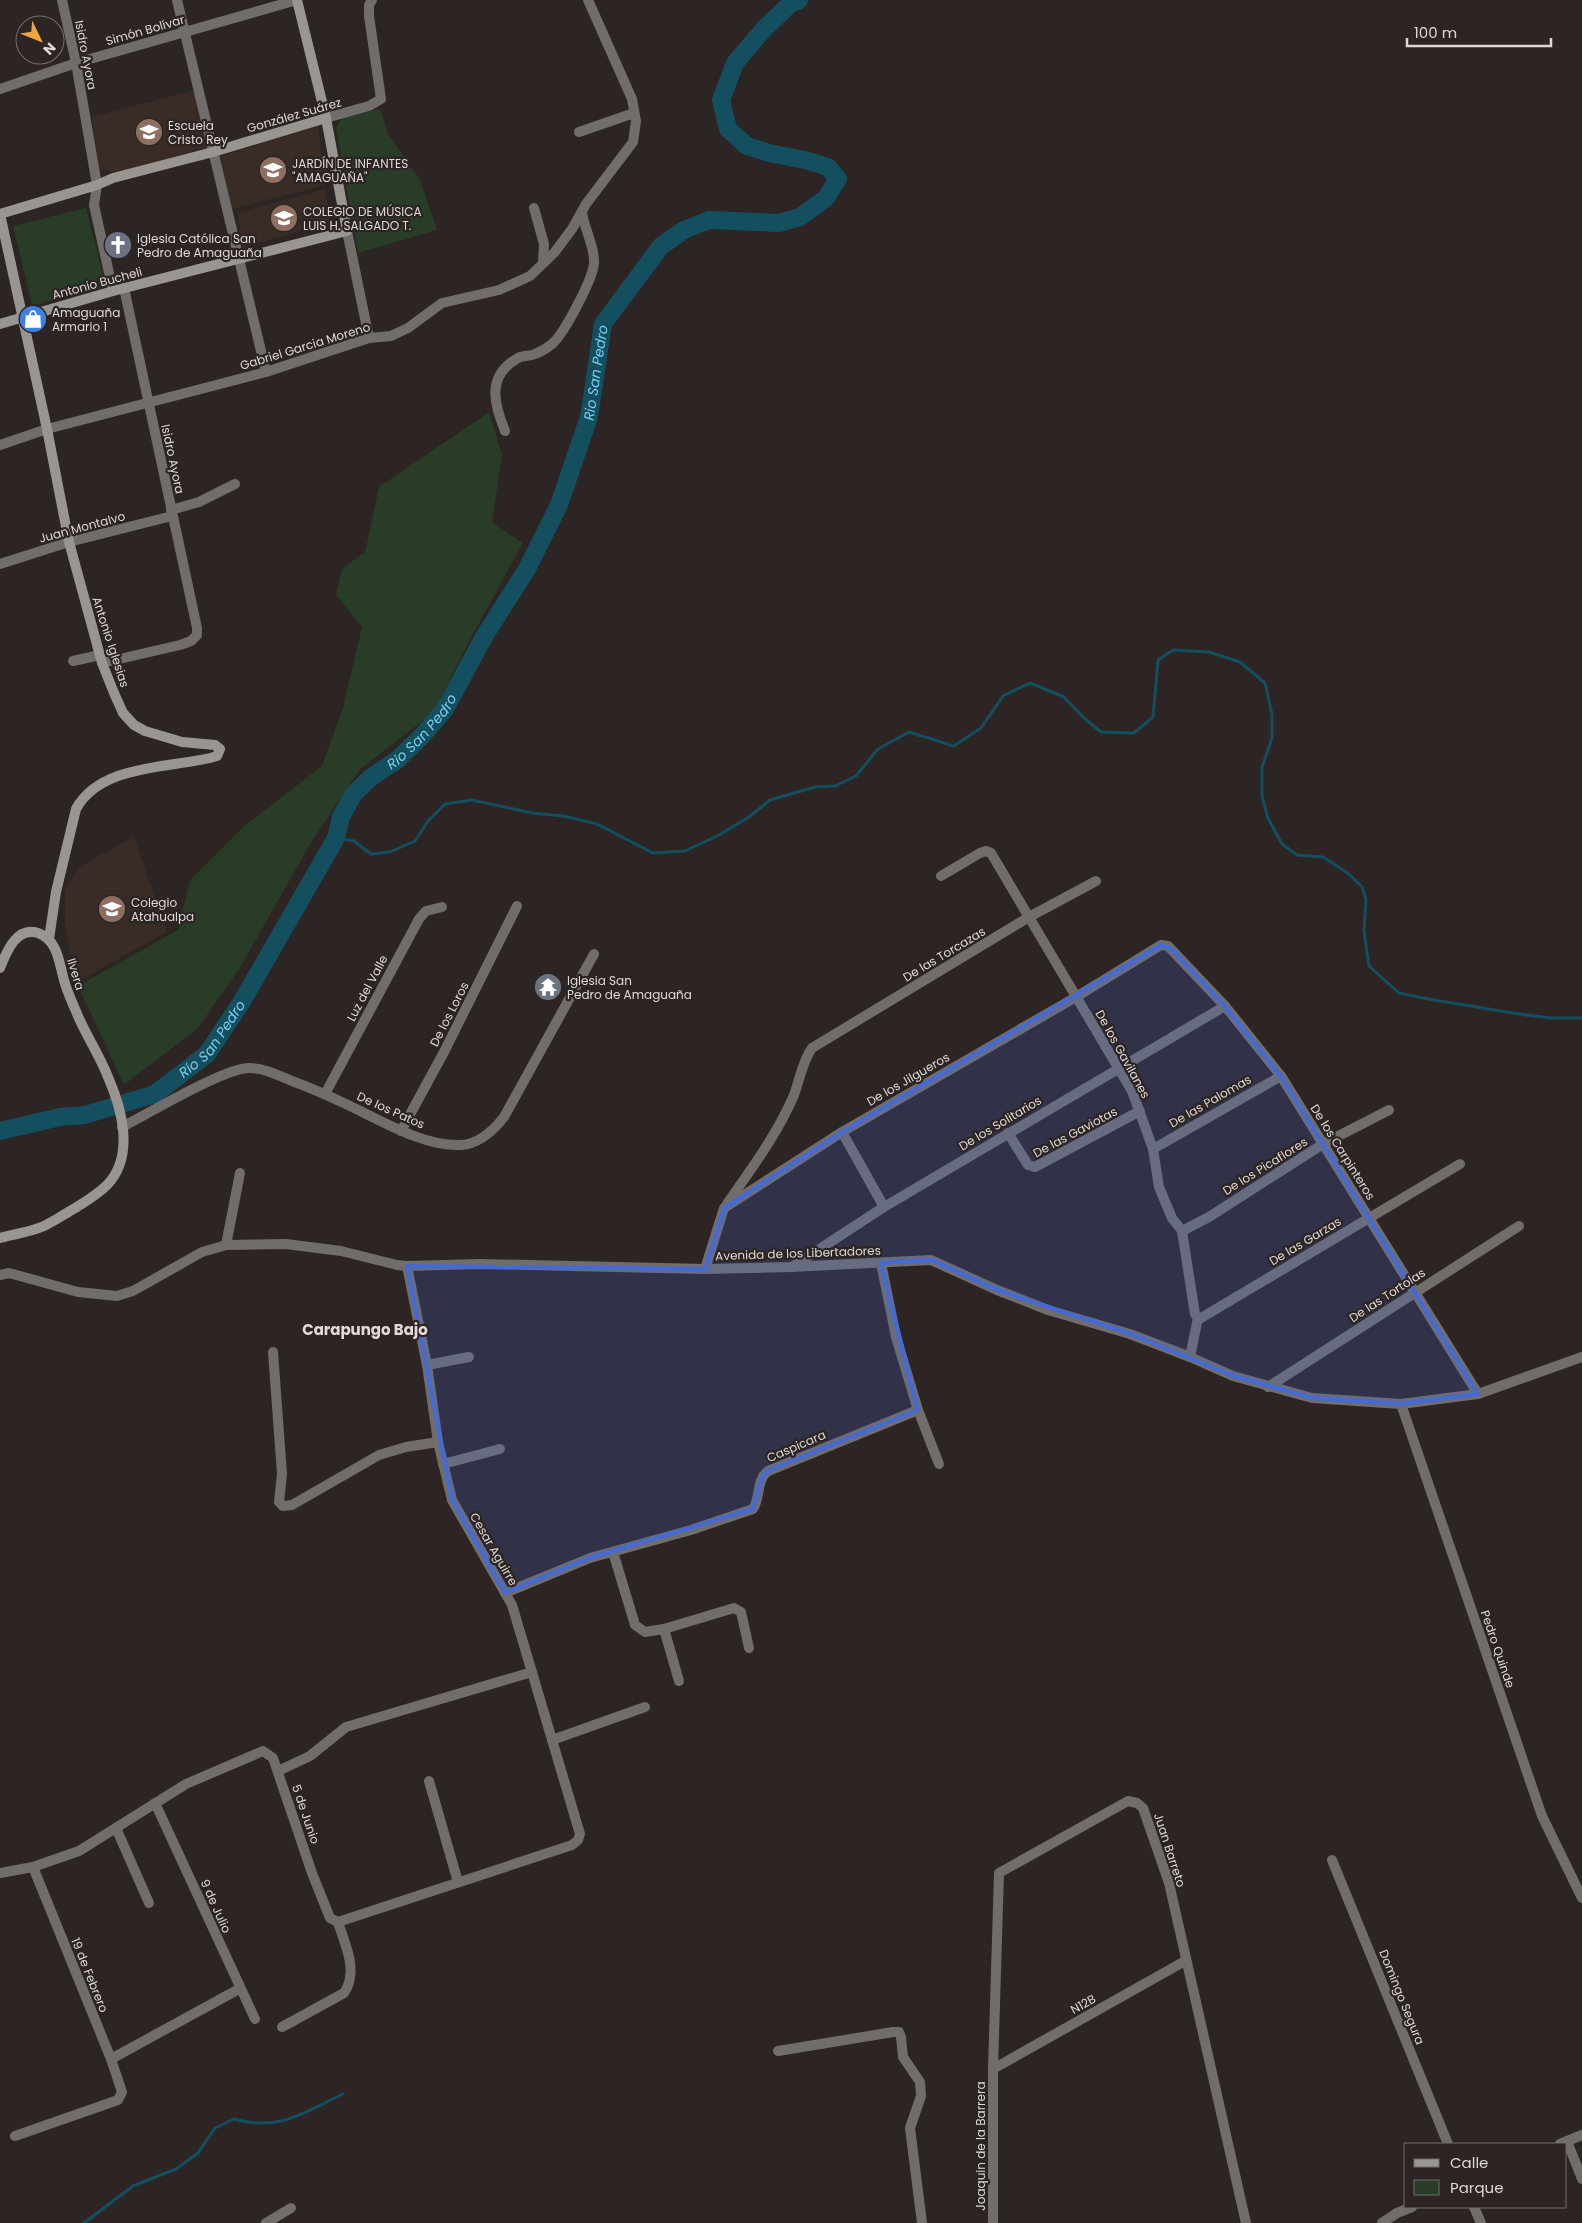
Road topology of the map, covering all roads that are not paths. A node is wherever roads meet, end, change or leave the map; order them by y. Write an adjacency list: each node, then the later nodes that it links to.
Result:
1 (62, 0): 7 (street, Isidro Ayora)
2 (177, 0): 6 (street)
3 (297, 0): 6 (street, Simón Bolívar); 10 (street)
4 (372, 0): 10 (street, González Suárez)
5 (588, 0): 9 (street, Gabriel Garcia Moreno)
6 (184, 32): 7 (street, Simón Bolívar); 12 (street)
7 (76, 63): 8 (street, Simón Bolívar); 13 (street, Isidro Ayora)
8 (0, 89)
9 (634, 113): 11 (street); 15 (street, Gabriel Garcia Moreno)
10 (326, 118): 12 (street, González Suárez); 17 (street)
11 (579, 132)
12 (213, 152): 13 (street, González Suárez); 18 (street)
13 (97, 185): 16 (street, González Suárez); 21 (street, Isidro Ayora)
14 (534, 208): 19 (street)
15 (582, 212): 19 (street, Gabriel Garcia Moreno); 28 (street)
16 (0, 213): 22 (street, Antonio Iglesias)
17 (347, 231): 18 (street, Antonio Bucheli); 24 (street)
18 (238, 258): 20 (street, Antonio Bucheli); 25 (street)
19 (543, 264): 24 (street, Gabriel Garcia Moreno)
20 (124, 288): 21 (street, Antonio Bucheli); 26 (street, Isidro Ayora)
21 (113, 291): 22 (street, Antonio Bucheli)
22 (23, 316): 23 (street, Antonio Bucheli); 27 (street, Antonio Iglesias)
23 (0, 324)
24 (369, 338): 25 (street, Gabriel Garcia Moreno)
25 (266, 372): 26 (street, Gabriel Garcia Moreno)
26 (148, 404): 27 (street, Gabriel Garcia Moreno); 31 (street, Isidro Ayora)
27 (47, 429): 29 (street, Gabriel Garcia Moreno); 32 (street, Antonio Iglesias)
28 (505, 431)
29 (0, 444)
30 (235, 484): 31 (street, Juan Montalvo)
31 (172, 513): 32 (street, Juan Montalvo); 34 (street, Isidro Ayora)
32 (69, 542): 33 (street, Juan Montalvo); 34 (street, Antonio Iglesias)
33 (0, 564)
34 (101, 659): 35 (street); 41 (street, Antonio Iglesias)
35 (73, 661)
36 (941, 876): 40 (street, De los Gavilanes)
37 (1096, 881): 40 (street, De las Torcazas)
38 (517, 906): 53 (street, De los Loros)
39 (442, 907): 49 (street, Luz del Valle)
40 (1029, 917): 45 (street, De los Gavilanes); 60 (street, De las Torcazas)
41 (48, 939): 44 (street); 52 (street, Ilvera)
42 (1161, 944): 45 (street, De los Jilgueros); 46 (street, De los Carpinteros)
43 (594, 954): 53 (street, De los Patos)
44 (0, 968)
45 (1076, 997): 47 (street, De los Gavilanes); 54 (street, De los Jilgueros)
46 (1225, 1006): 47 (street, De los Solitarios); 48 (street, De los Carpinteros)
47 (1119, 1067): 51 (street, De los Gavilanes); 55 (street, De los Solitarios)
48 (1281, 1076): 56 (street, De los Carpinteros); 57 (street, De las Palomas)
49 (325, 1094): 52 (street, De los Patos); 53 (street, De los Patos)
50 (1388, 1110): 56 (street, De los Picaflores)
51 (1140, 1111): 55 (street, De las Gaviotas); 57 (street, De los Gavilanes)
52 (122, 1122): 65 (street, Ilvera)
53 (401, 1131)
54 (842, 1132): 60 (street, De los Jilgueros); 61 (street)
55 (1008, 1133): 61 (street, De los Solitarios)
56 (1323, 1144): 62 (street, De los Carpinteros); 64 (street, De los Picaflores)
57 (1153, 1149): 64 (street, De los Gavilanes)
58 (1460, 1164): 62 (street, De las Garzas)
59 (240, 1173): 66 (street)
60 (724, 1208): 70 (street)
61 (884, 1208): 69 (street, De los Solitarios)
62 (1369, 1218): 72 (street, De los Carpinteros); 73 (street, De las Garzas)
63 (1519, 1226): 72 (street, De las Tortolas)
64 (1182, 1231): 73 (street, De los Gavilanes)
65 (0, 1238)
66 (226, 1245): 68 (street, Avenida de los Libertadores); 71 (street, Avenida de los Libertadores)
67 (881, 1263): 69 (street, Avenida de los Libertadores); 76 (street, Avenida de los Libertadores); 82 (street)
68 (407, 1266): 70 (street, Avenida de los Libertadores); 78 (street, Cesar Aguirre)
69 (791, 1267): 70 (street, Avenida de los Libertadores)
70 (705, 1269)
71 (0, 1275)
72 (1414, 1292): 79 (street, De las Tortolas); 80 (street, De los Carpinteros)
73 (1198, 1318): 76 (street)
74 (274, 1352): 83 (street)
75 (469, 1357): 78 (street)
76 (1190, 1357): 79 (street, Avenida de los Libertadores)
77 (1582, 1357): 80 (street, Avenida de los Libertadores)
78 (427, 1365): 83 (street, Cesar Aguirre)
79 (1268, 1387): 81 (street, Avenida de los Libertadores)
80 (1478, 1394): 81 (street, Avenida de los Libertadores)
81 (1401, 1404): 103 (street, Pedro Quinde)
82 (918, 1410): 86 (street); 87 (street, Caspicara)
83 (438, 1442): 85 (street, Cesar Aguirre)
84 (500, 1449): 85 (street)
85 (443, 1464): 88 (street, Cesar Aguirre)
86 (939, 1464)
87 (613, 1552): 88 (street, Caspicara); 89 (street)
88 (505, 1593): 91 (street, Cesar Aguirre)
89 (664, 1629): 90 (street); 92 (street)
90 (749, 1648)
91 (532, 1672): 94 (street, Cesar Aguirre); 95 (street)
92 (679, 1681)
93 (645, 1708): 94 (street)
94 (552, 1740): 102 (street, Cesar Aguirre)
95 (278, 1771): 97 (street, 5 de Junio); 105 (street, 5 de Junio)
96 (430, 1781): 102 (street)
97 (155, 1803): 98 (street, 5 de Junio); 107 (street, 9 de Julio)
98 (116, 1828): 100 (street, 5 de Junio); 104 (street)
99 (1332, 1860): 115 (street, Domingo Segura)
100 (33, 1868): 101 (street, 5 de Junio); 111 (street, 19 de Febrero)
101 (0, 1873)
102 (458, 1882): 105 (street)
103 (1582, 1898)
104 (149, 1902)
105 (338, 1922): 109 (street, 5 de Junio)
106 (1185, 1961): 112 (street, N12B); 112 (street, Juan Barreto); 125 (street, Juan Barreto)
107 (239, 1989): 108 (street, 9 de Julio); 111 (street)
108 (255, 2019)
109 (282, 2027)
110 (778, 2051): 123 (street)
111 (111, 2058): 114 (street, 19 de Febrero)
112 (993, 2069): 124 (street, Joaquin de la Barrera)
113 (1582, 2135): 116 (street)
114 (15, 2136)
115 (1448, 2143)
116 (1563, 2143)
117 (1567, 2151): 118 (street)
118 (1582, 2179)
119 (291, 2208): 122 (street)
120 (1410, 2208): 126 (street)
121 (1474, 2208): 127 (street)
122 (266, 2223)
123 (922, 2223)
124 (993, 2223)
125 (1246, 2223)
126 (1382, 2223)
127 (1482, 2223)

